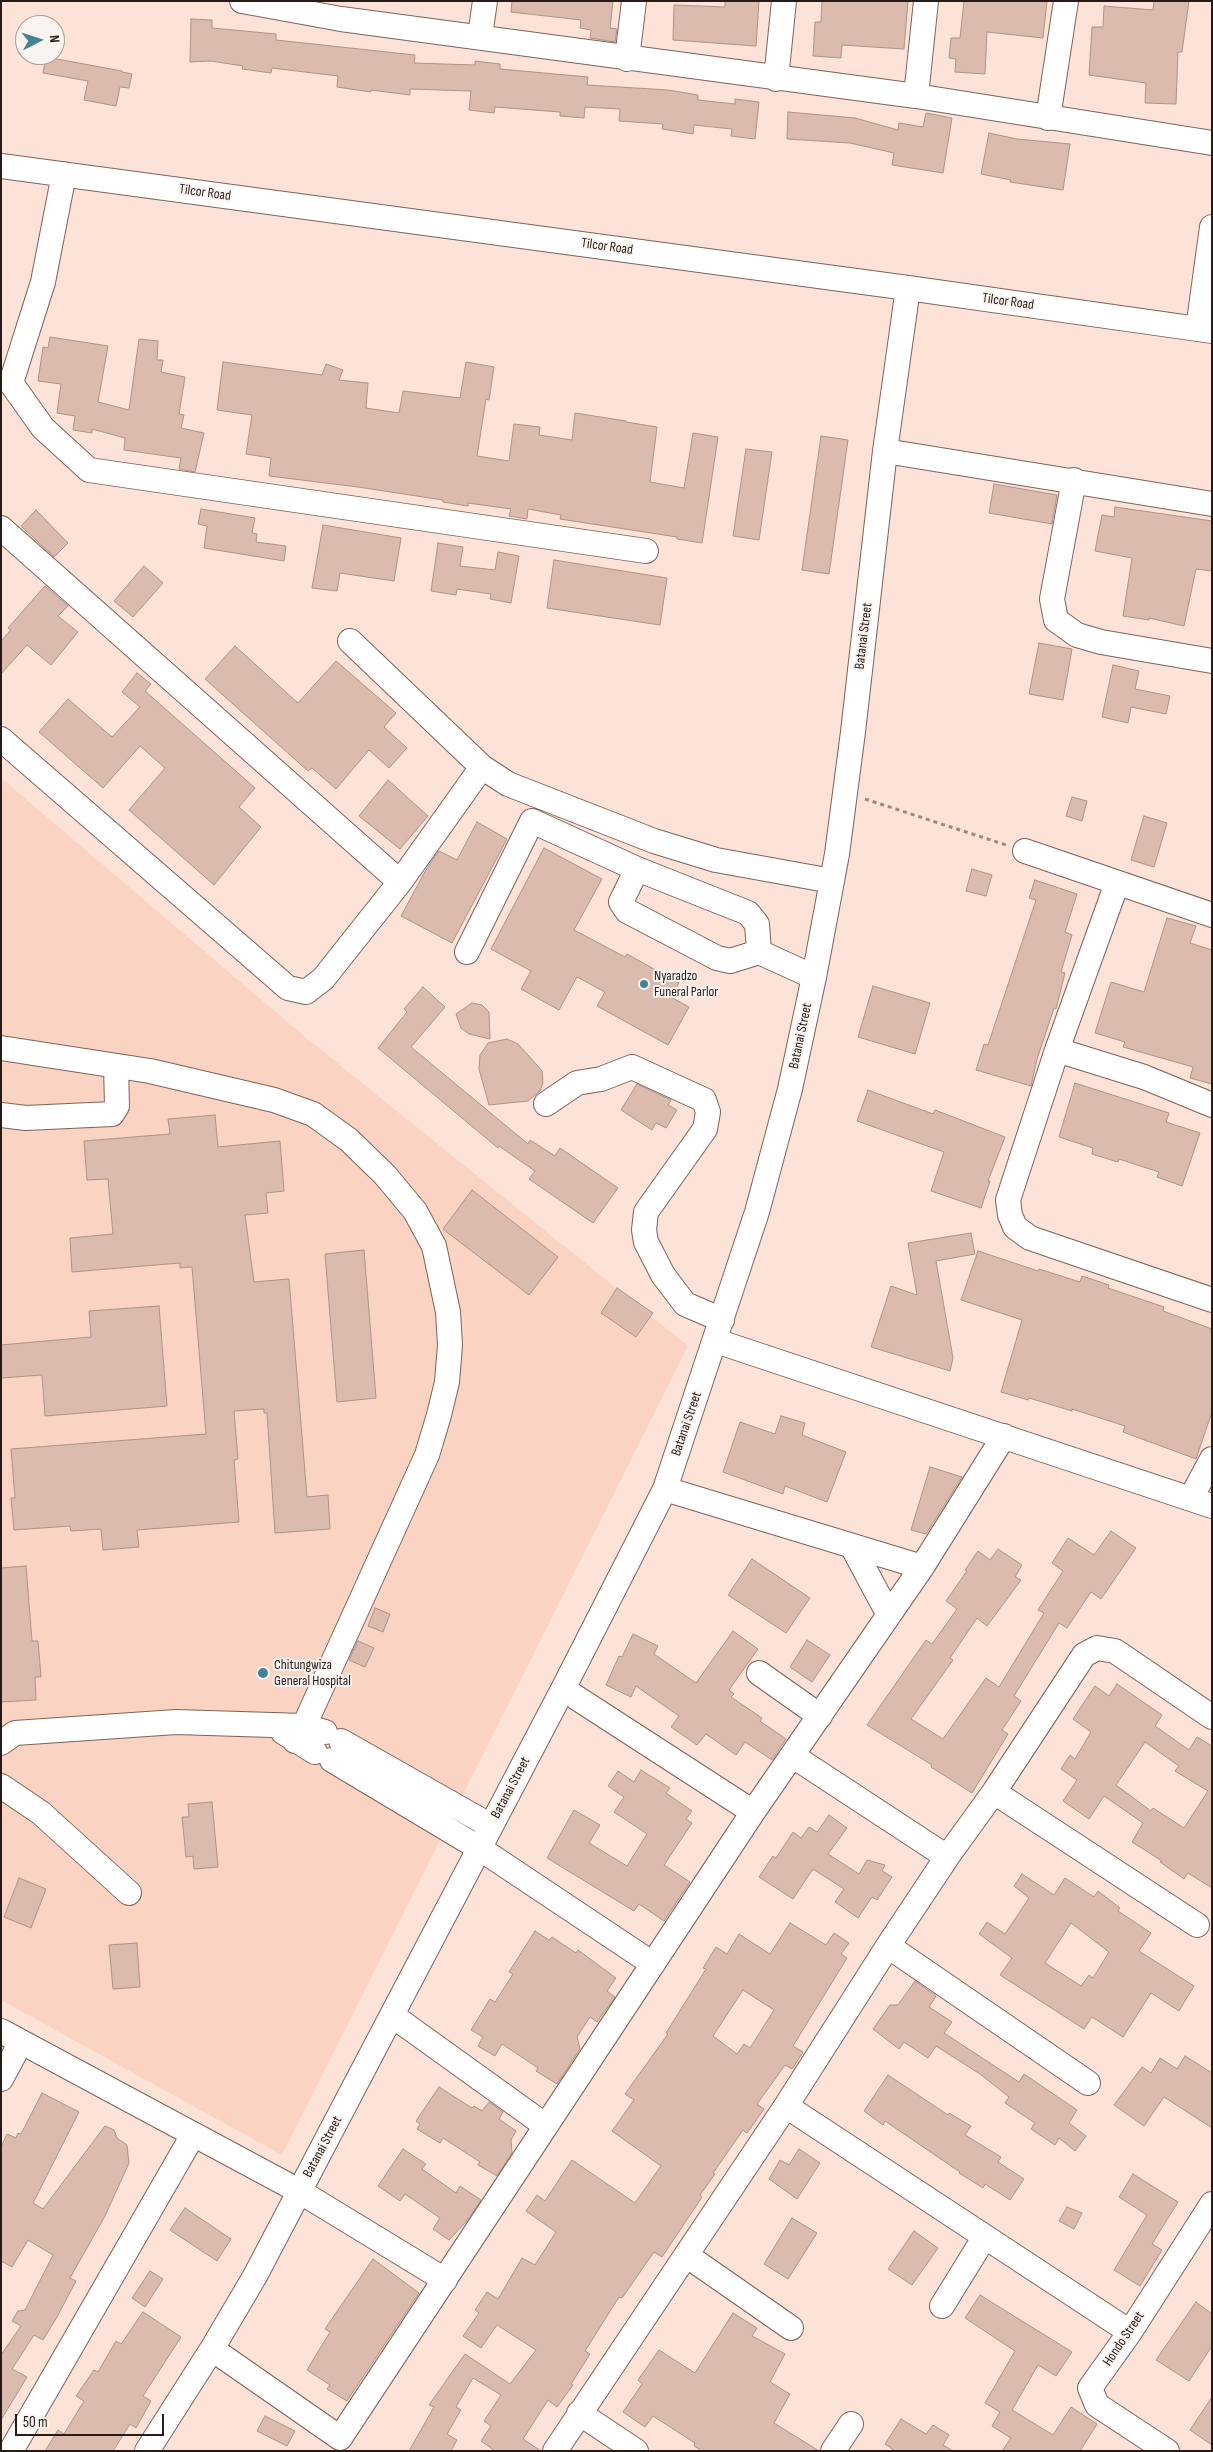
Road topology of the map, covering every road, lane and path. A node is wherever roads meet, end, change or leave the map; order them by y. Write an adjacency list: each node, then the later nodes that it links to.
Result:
1 (242, 1): 7 (street)
2 (485, 1): 8 (street)
3 (634, 1): 9 (street)
4 (784, 1): 10 (street)
5 (926, 1): 11 (street)
6 (1066, 1): 12 (street)
7 (342, 10): 8 (street)
8 (480, 36): 9 (street)
9 (627, 59): 10 (street)
10 (776, 79): 11 (street)
11 (916, 96): 12 (street)
12 (1048, 118): 13 (street)
13 (1212, 143)
14 (1, 166): 15 (street, Tilcor Road)
15 (64, 174): 17 (street, Tilcor Road); 23 (street)
16 (1212, 227): 18 (street)
17 (908, 288): 18 (street, Tilcor Road); 19 (street, Batanai Street)
18 (1205, 330)
19 (885, 451): 20 (street); 28 (street, Batanai Street)
20 (1074, 480): 21 (street); 25 (street)
21 (1212, 504)
22 (1, 528): 32 (street)
23 (646, 551)
24 (350, 641): 27 (street)
25 (1212, 661)
26 (1, 738): 32 (street)
27 (482, 768): 31 (street); 32 (street)
28 (845, 792): 29 (path); 31 (street, Batanai Street)
29 (1024, 852): 33 (street)
30 (637, 869): 35 (street); 36 (street); 36 (street)
31 (832, 881): 37 (street, Batanai Street)
32 (400, 882)
33 (1117, 883): 34 (street); 39 (street)
34 (1212, 915)
35 (466, 952)
36 (760, 952): 37 (street)
37 (814, 977): 45 (street, Batanai Street)
38 (1, 1048): 40 (street)
39 (1057, 1050): 42 (street); 44 (street)
40 (116, 1066): 43 (street); 58 (street)
41 (546, 1104): 45 (street)
42 (1212, 1105)
43 (1, 1115)
44 (1212, 1300)
45 (719, 1330): 46 (street); 48 (street, Batanai Street)
46 (1004, 1436): 49 (street); 51 (street)
47 (1212, 1459): 49 (street)
48 (665, 1489): 50 (street); 54 (street, Batanai Street)
49 (1202, 1502)
50 (852, 1546): 51 (street); 52 (street)
51 (922, 1567): 52 (street)
52 (889, 1615): 55 (street)
53 (759, 1673): 55 (street)
54 (563, 1689): 62 (street); 63 (street, Batanai Street)
55 (820, 1716): 59 (street)
56 (1212, 1717): 61 (street)
57 (6, 1734): 58 (street)
58 (319, 1742): 63 (street); 64 (street)
59 (792, 1756): 62 (street); 65 (street)
60 (1, 1786): 66 (street)
61 (994, 1792): 65 (street); 67 (street)
62 (753, 1812): 69 (street)
63 (491, 1826): 64 (street, Batanai Street)
64 (479, 1848): 69 (street); 70 (street, Batanai Street)
65 (947, 1857): 68 (street)
66 (129, 1893)
67 (1197, 1925)
68 (888, 1946): 73 (street); 74 (street)
69 (653, 1964): 75 (street)
70 (393, 2016): 75 (street); 77 (street, Batanai Street)
71 (11, 2037): 72 (street); 76 (street)
72 (1, 2080)
73 (1088, 2084)
74 (786, 2106): 79 (street); 80 (street)
75 (546, 2126): 81 (street)
76 (193, 2135): 77 (street); 89 (street)
77 (299, 2191): 81 (street); 85 (street, Batanai Street)
78 (1212, 2204): 84 (street, Hondo Street)
79 (984, 2238): 82 (street); 84 (street)
80 (686, 2254): 83 (street); 86 (street)
81 (445, 2280): 88 (street)
82 (942, 2306)
83 (791, 2328)
84 (1130, 2332): 94 (street, Hondo Street)
85 (212, 2349): 88 (street); 90 (street, Batanai Street)
86 (579, 2413): 91 (street); 92 (street)
87 (851, 2424): 93 (street)
88 (339, 2444)
89 (11, 2451)
90 (147, 2451)
91 (555, 2451)
92 (636, 2451)
93 (834, 2451)
94 (1167, 2451)

